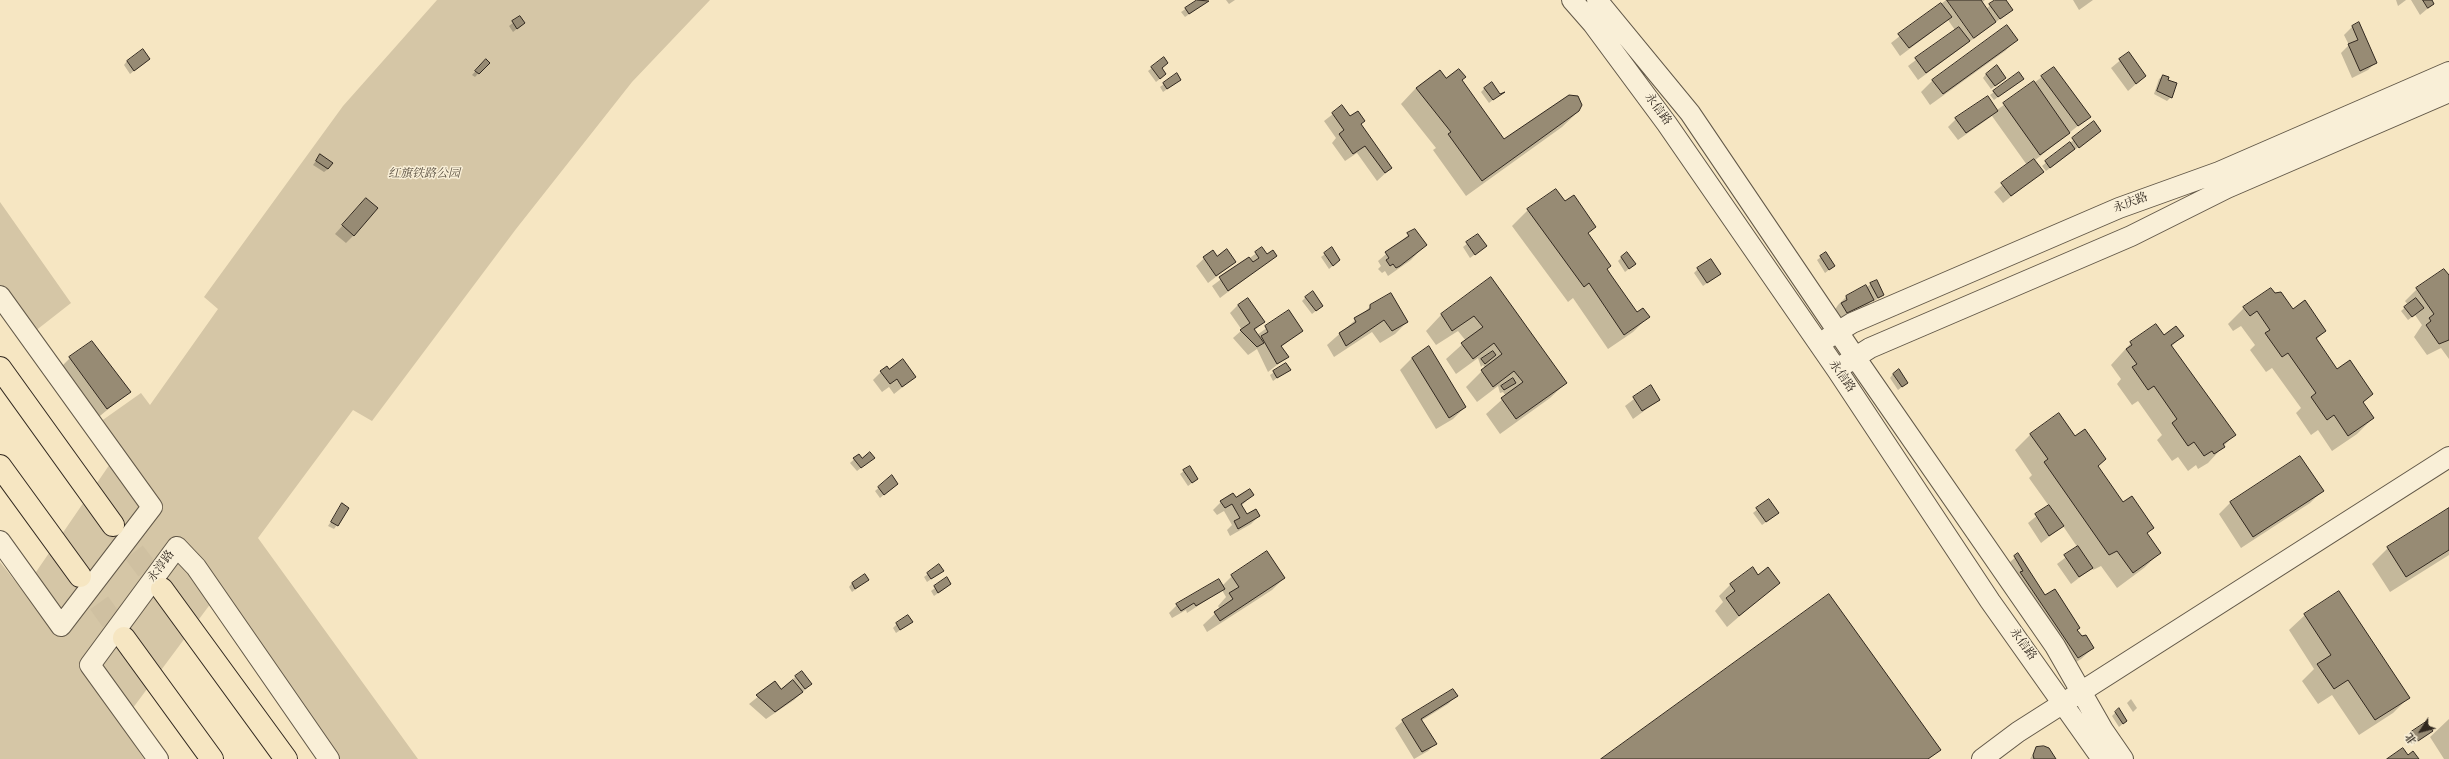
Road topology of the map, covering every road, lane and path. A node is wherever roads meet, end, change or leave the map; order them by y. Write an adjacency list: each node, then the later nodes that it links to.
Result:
1 (1572, 0): 7 (street, 永信路)
2 (1597, 0): 6 (street, 永信路)
3 (2449, 72): 6 (street, 永庆路)
4 (2449, 92): 8 (street)
5 (0, 296): 14 (street)
6 (1838, 331): 7 (street, 永庆路); 8 (street, 永信路)
7 (1818, 345): 10 (street, 永信路)
8 (1855, 357): 10 (street); 18 (street, 永信路)
9 (0, 368): 13 (main road)
10 (1837, 370): 19 (street, 永信路)
11 (2449, 457): 18 (street)
12 (0, 466): 15 (main road)
13 (113, 525)
14 (0, 542)
15 (80, 576)
16 (162, 589): 22 (main road, 永淳路)
17 (124, 638): 21 (main road)
18 (2082, 692): 19 (street); 26 (street, 永信路)
19 (2064, 704): 24 (street); 25 (street, 永信路)
20 (158, 759): 23 (street, 永淳路)
21 (212, 759)
22 (286, 759)
23 (329, 759)
24 (1982, 759)
25 (2102, 759)
26 (2123, 759)

